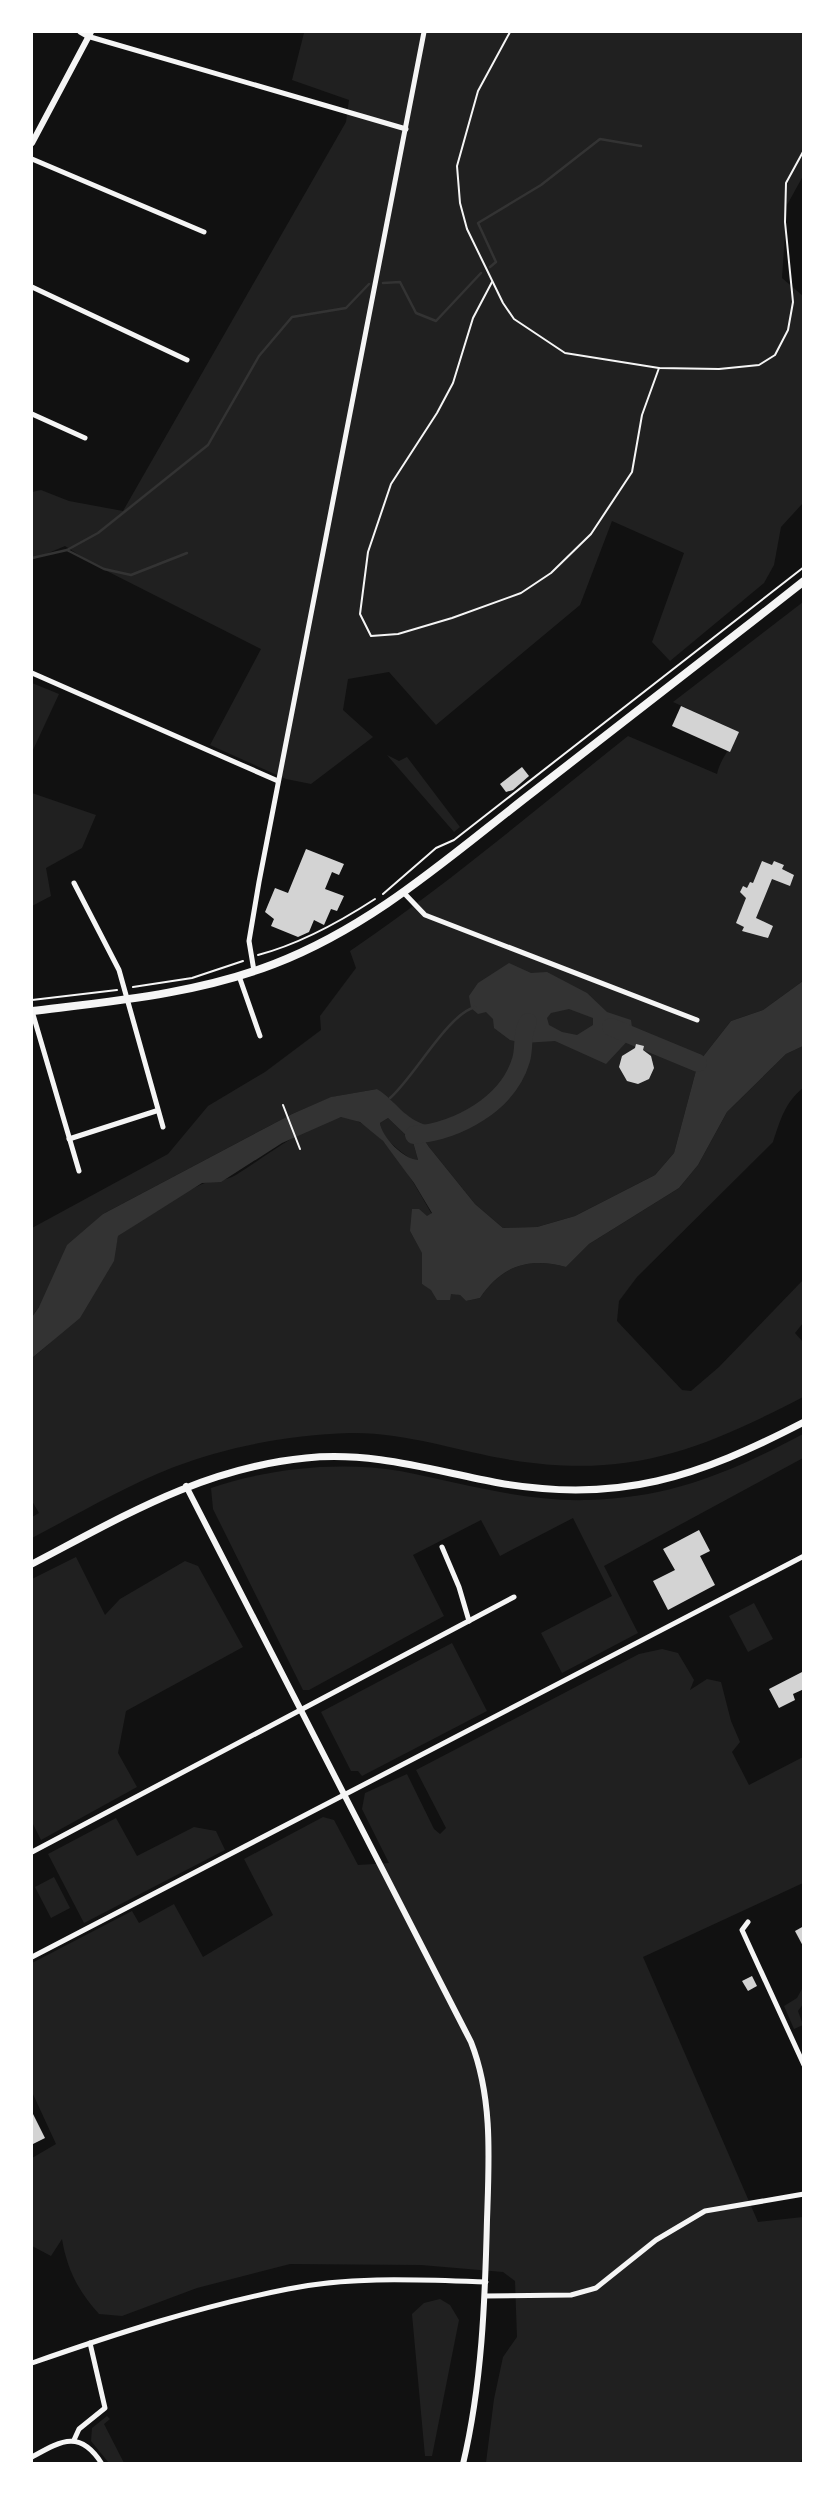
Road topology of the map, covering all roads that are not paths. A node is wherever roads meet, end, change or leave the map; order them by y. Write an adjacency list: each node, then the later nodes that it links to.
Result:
1 (79, 32): 3 (street)
2 (424, 32): 4 (street)
3 (89, 34): 4 (street); 5 (street)
4 (405, 129): 14 (street)
5 (32, 143)
6 (32, 159): 7 (street)
7 (204, 232)
8 (32, 287): 9 (street)
9 (187, 360)
10 (32, 414): 11 (street)
11 (85, 438)
12 (803, 581): 16 (main road)
13 (32, 673): 14 (street)
14 (278, 781): 17 (street)
15 (75, 883): 19 (street)
16 (404, 892): 17 (main road); 21 (street)
17 (254, 971): 18 (main road)
18 (239, 976): 19 (main road); 22 (street)
19 (128, 1000): 20 (main road); 23 (street)
20 (32, 1011): 25 (street)
21 (697, 1020)
22 (260, 1036)
23 (156, 1111): 24 (street); 25 (street)
24 (163, 1126)
25 (69, 1139): 26 (street)
26 (79, 1171)
27 (803, 1422): 28 (main road)
28 (186, 1486): 31 (main road); 34 (street)
29 (442, 1548): 33 (street)
30 (803, 1556): 35 (street)
31 (32, 1564)
32 (513, 1597): 33 (street)
33 (470, 1621): 34 (street)
34 (301, 1711): 35 (street); 36 (street)
35 (345, 1794): 38 (street); 41 (street)
36 (32, 1852)
37 (748, 1922): 39 (street)
38 (32, 1957)
39 (803, 2065)
40 (803, 2194): 42 (street)
41 (486, 2282): 42 (street); 43 (street)
42 (485, 2296): 48 (street)
43 (90, 2343): 44 (street); 45 (street)
44 (32, 2363)
45 (74, 2440): 46 (street); 47 (street)
46 (32, 2457)
47 (102, 2463)
48 (463, 2463)

